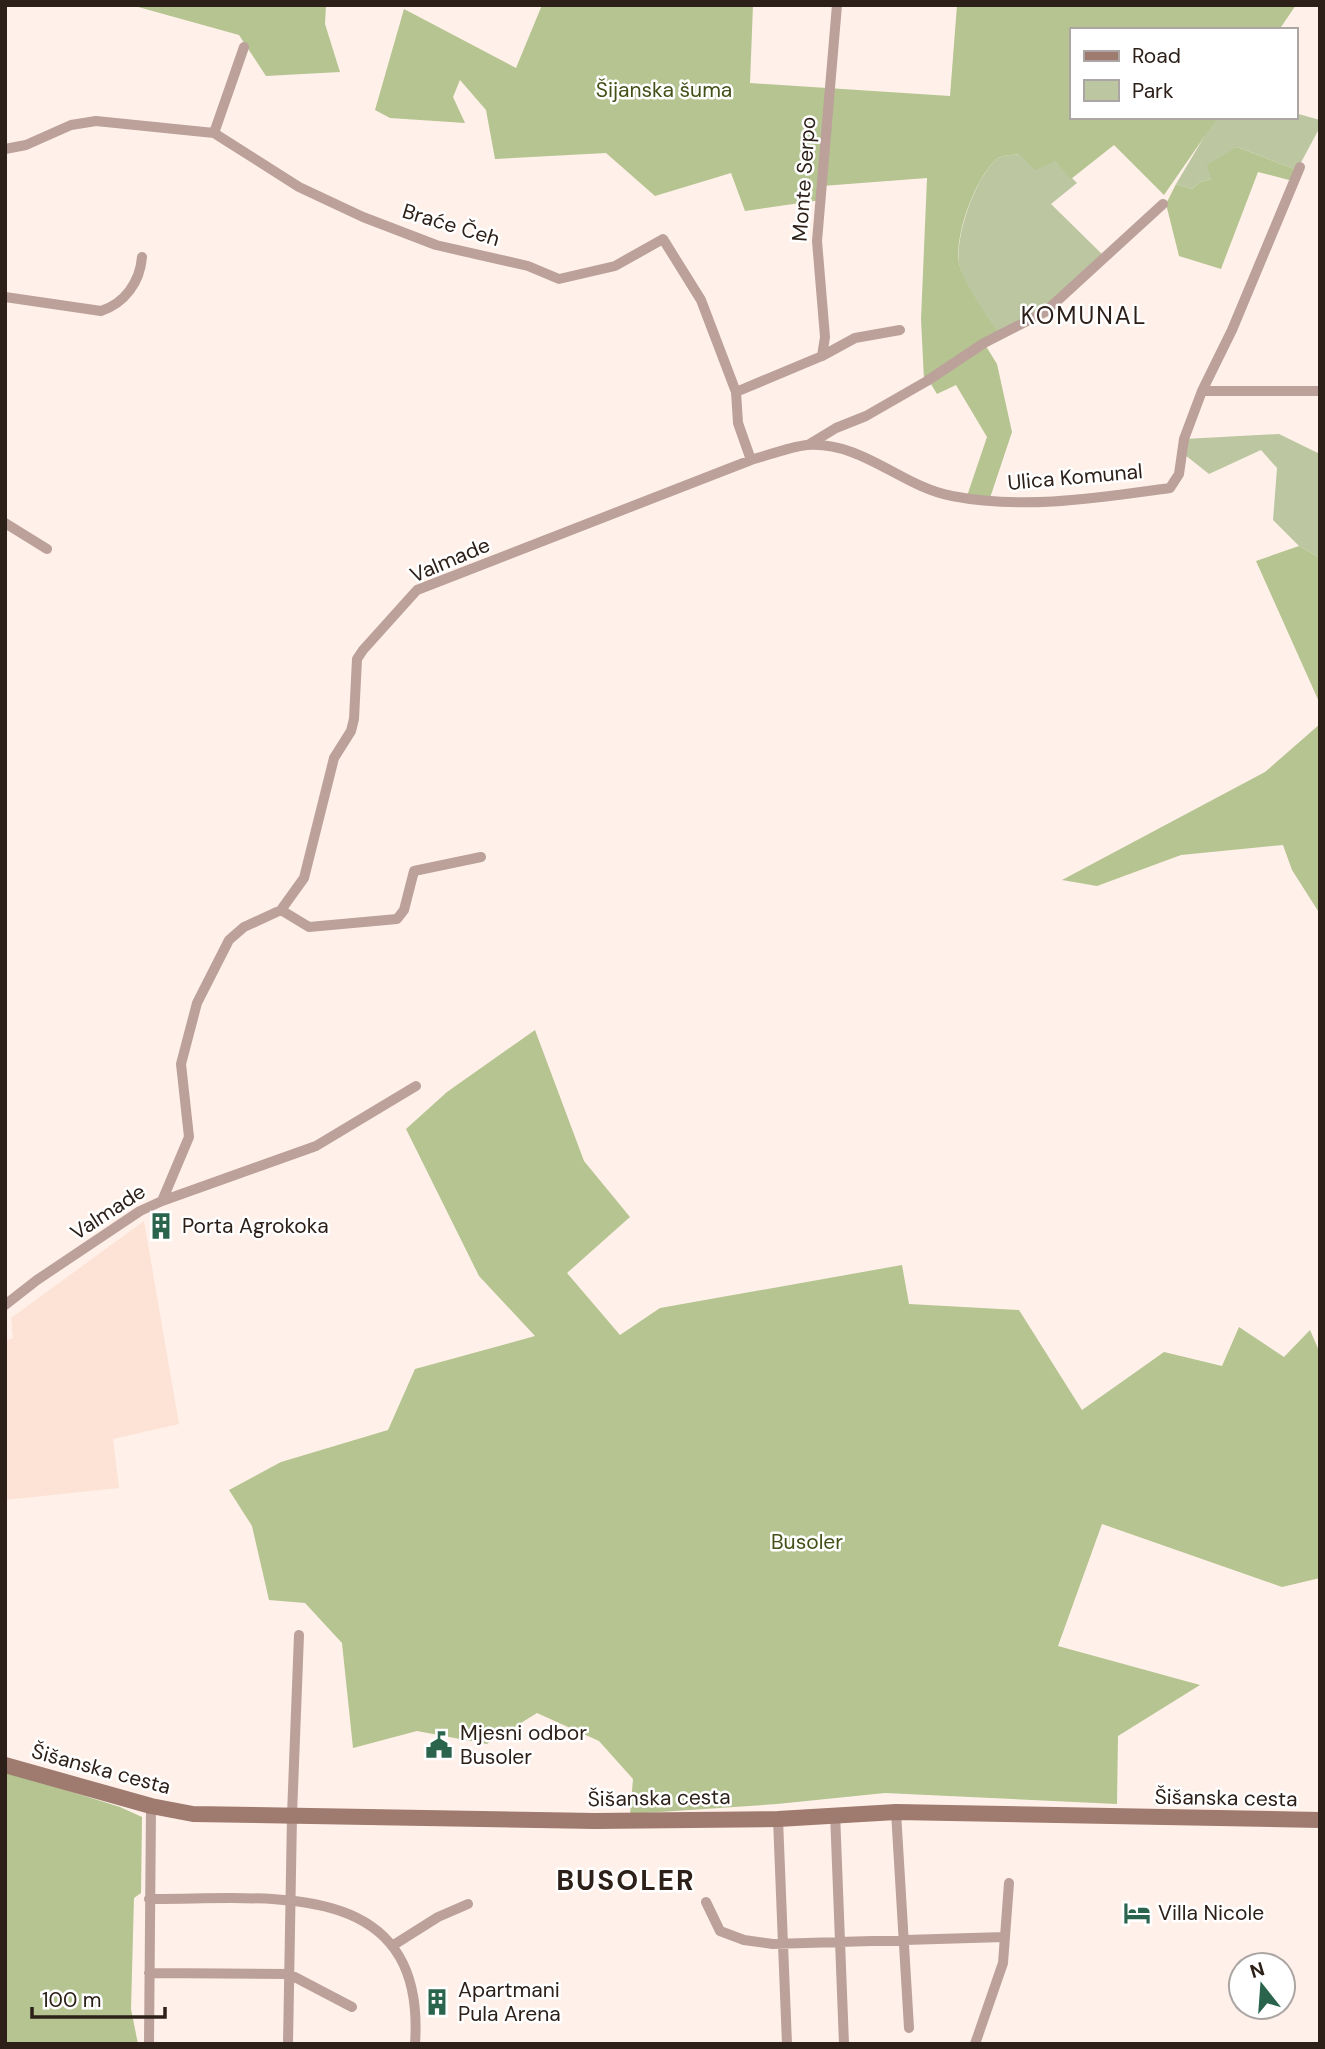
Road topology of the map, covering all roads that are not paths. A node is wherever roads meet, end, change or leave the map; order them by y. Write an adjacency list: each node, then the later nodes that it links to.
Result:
1 (837, 5): 10 (street, Monte Serpo)
2 (244, 47): 3 (street)
3 (214, 133): 4 (street, Braće Čeh); 13 (street, Braće Čeh)
4 (5, 149)
5 (1300, 167): 11 (street, Ulica Komunal)
6 (1163, 204): 14 (street, Ulica Komunal)
7 (142, 257): 8 (street)
8 (5, 297)
9 (900, 330): 10 (street)
10 (822, 356): 13 (street)
11 (1202, 391): 12 (street); 14 (street, Ulica Komunal)
12 (1320, 391)
13 (736, 392): 15 (street, Braće Čeh)
14 (808, 445): 15 (street, Ulica Komunal)
15 (751, 460): 19 (street, Valmade)
16 (5, 523): 17 (street)
17 (47, 549)
18 (481, 857): 19 (street)
19 (281, 910): 21 (street, Valmade)
20 (416, 1086): 21 (street)
21 (162, 1201): 22 (street, Valmade)
22 (5, 1305)
23 (299, 1636): 28 (street)
24 (5, 1765): 25 (main road, Šišanska cesta)
25 (151, 1806): 28 (main road, Šišanska cesta); 32 (street)
26 (896, 1812): 27 (main road, Šišanska cesta); 30 (main road, Šišanska cesta); 37 (street)
27 (835, 1813): 29 (main road, Šišanska cesta); 38 (street)
28 (292, 1815): 29 (main road, Šišanska cesta); 33 (street)
29 (778, 1819): 39 (street)
30 (1320, 1820)
31 (1009, 1883): 36 (street)
32 (149, 1899): 33 (street); 41 (street)
33 (290, 1900): 40 (street); 42 (street)
34 (706, 1902): 39 (street)
35 (468, 1904): 40 (street)
36 (1004, 1937): 37 (street); 50 (street)
37 (904, 1940): 38 (street); 44 (street)
38 (841, 1942): 39 (street); 49 (street)
39 (783, 1943): 48 (street)
40 (392, 1946): 47 (street)
41 (149, 1973): 42 (street); 45 (street)
42 (289, 1974): 43 (street); 46 (street)
43 (352, 2007)
44 (909, 2028)
45 (149, 2044)
46 (288, 2044)
47 (415, 2044)
48 (788, 2044)
49 (844, 2044)
50 (975, 2044)

